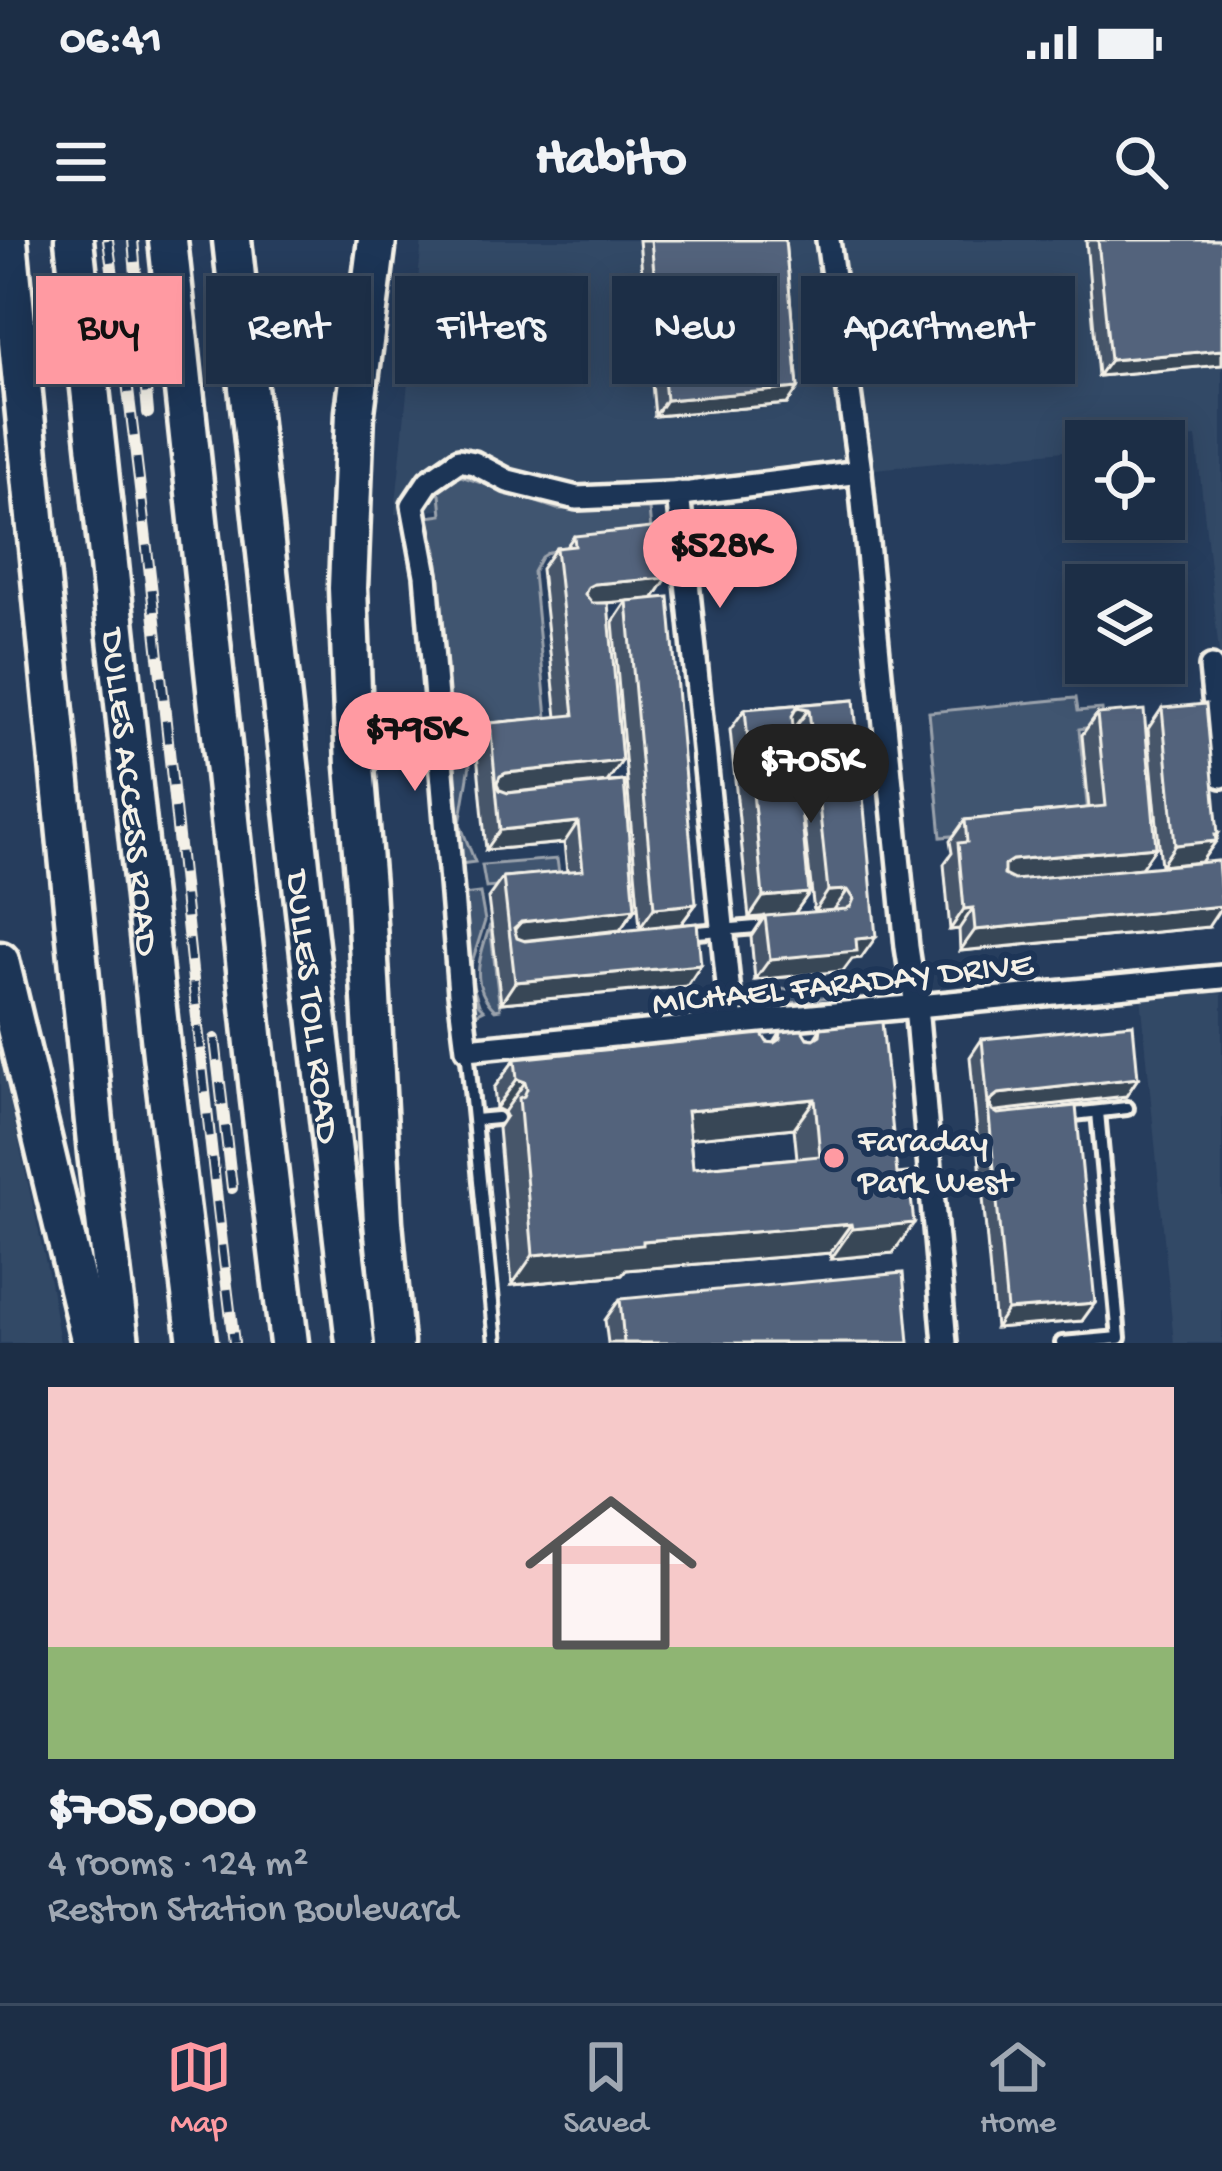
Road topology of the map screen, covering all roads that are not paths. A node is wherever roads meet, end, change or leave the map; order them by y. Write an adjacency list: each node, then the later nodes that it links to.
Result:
1 (8, 240): 25 (highway)
2 (74, 240): 26 (highway, DULLES ACCESS ROAD)
3 (168, 240): 27 (highway)
4 (232, 240): 28 (highway, DULLES TOLL ROAD)
5 (377, 240): 29 (highway)
6 (828, 240): 7 (street)
7 (860, 472): 8 (street); 16 (street)
8 (679, 493): 12 (street); 18 (street)
9 (1211, 667): 10 (street)
10 (1222, 776)
11 (784, 925): 12 (lane)
12 (722, 930): 13 (lane); 17 (street)
13 (673, 934)
14 (0, 961): 24 (highway)
15 (1222, 976): 16 (street, MICHAEL FARADAY DRIVE)
16 (916, 1006): 17 (street, MICHAEL FARADAY DRIVE); 31 (street)
17 (743, 1028): 18 (street, MICHAEL FARADAY DRIVE)
18 (467, 1049): 23 (lane)
19 (1127, 1108): 20 (lane)
20 (1098, 1112): 21 (lane); 32 (lane)
21 (1052, 1116)
22 (497, 1118): 23 (lane)
23 (475, 1120): 30 (lane)
24 (91, 1343)
25 (120, 1343)
26 (197, 1343)
27 (289, 1343)
28 (355, 1343)
29 (394, 1343)
30 (496, 1343)
31 (946, 1343)
32 (1062, 1343)

